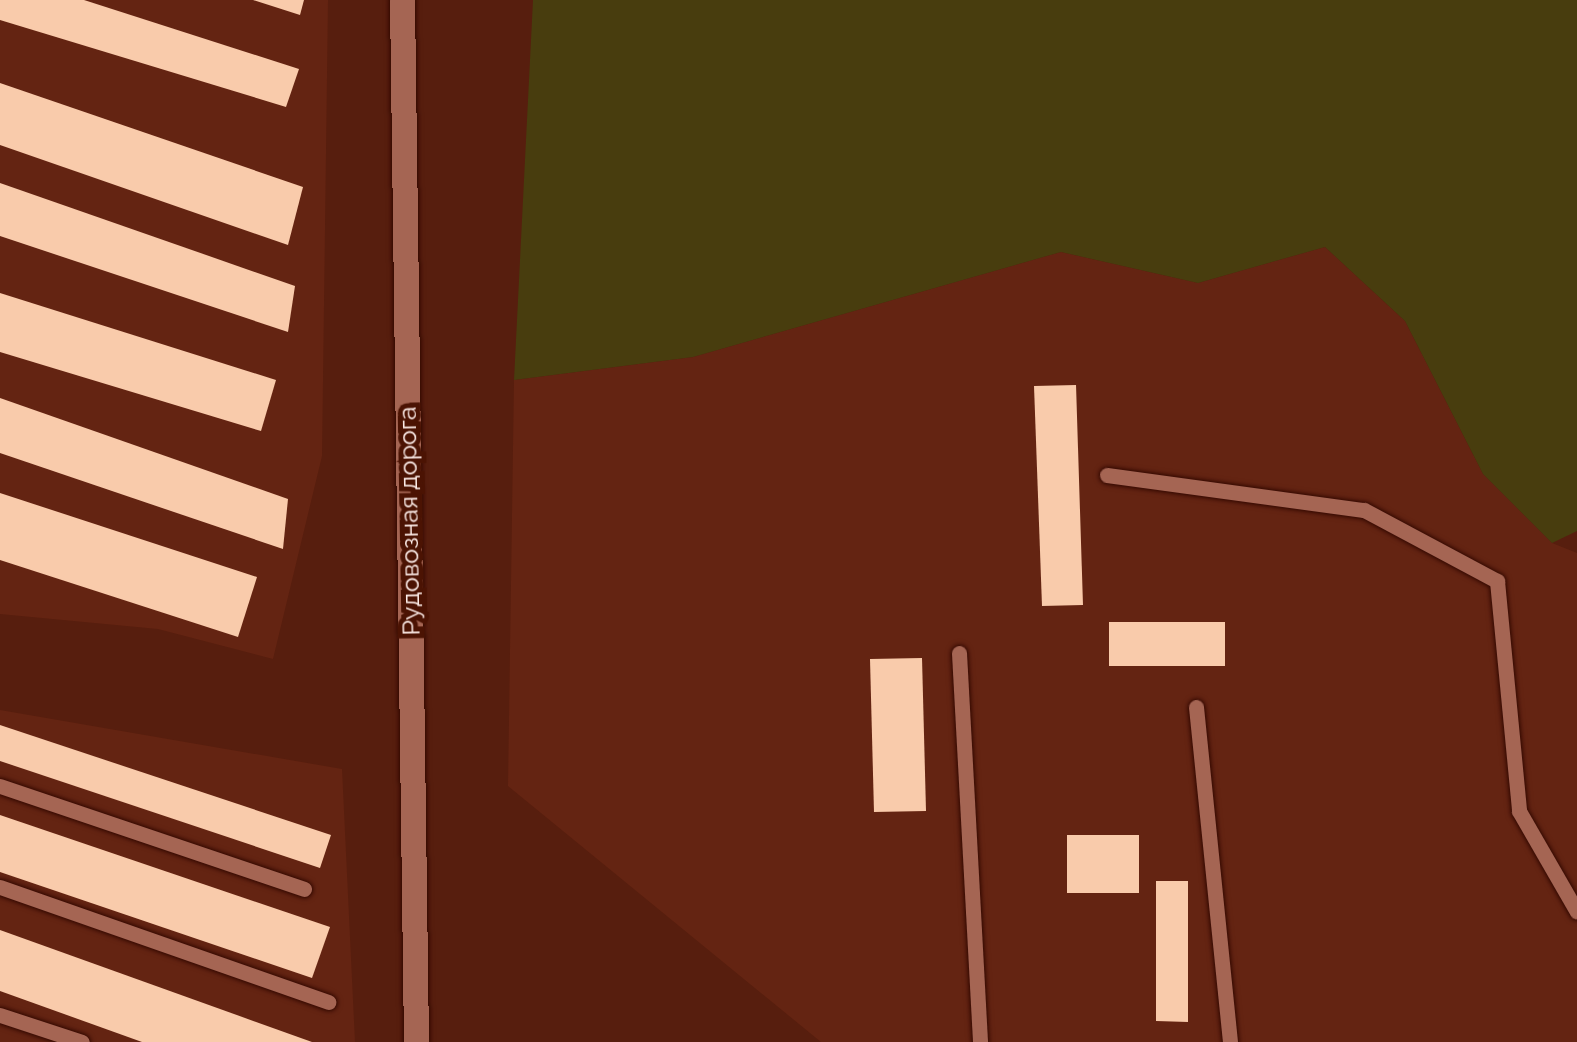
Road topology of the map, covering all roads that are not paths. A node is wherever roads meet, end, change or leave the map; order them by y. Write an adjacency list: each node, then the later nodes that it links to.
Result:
1 (402, 0): 12 (street, Рудовозная дорога)
2 (1107, 475): 8 (lane)
3 (959, 653): 13 (lane)
4 (1196, 706): 14 (lane)
5 (0, 786): 7 (lane)
6 (0, 888): 9 (lane)
7 (304, 889)
8 (1577, 912)
9 (328, 1002)
10 (0, 1015): 11 (lane)
11 (82, 1042)
12 (416, 1042)
13 (980, 1042)
14 (1230, 1042)

